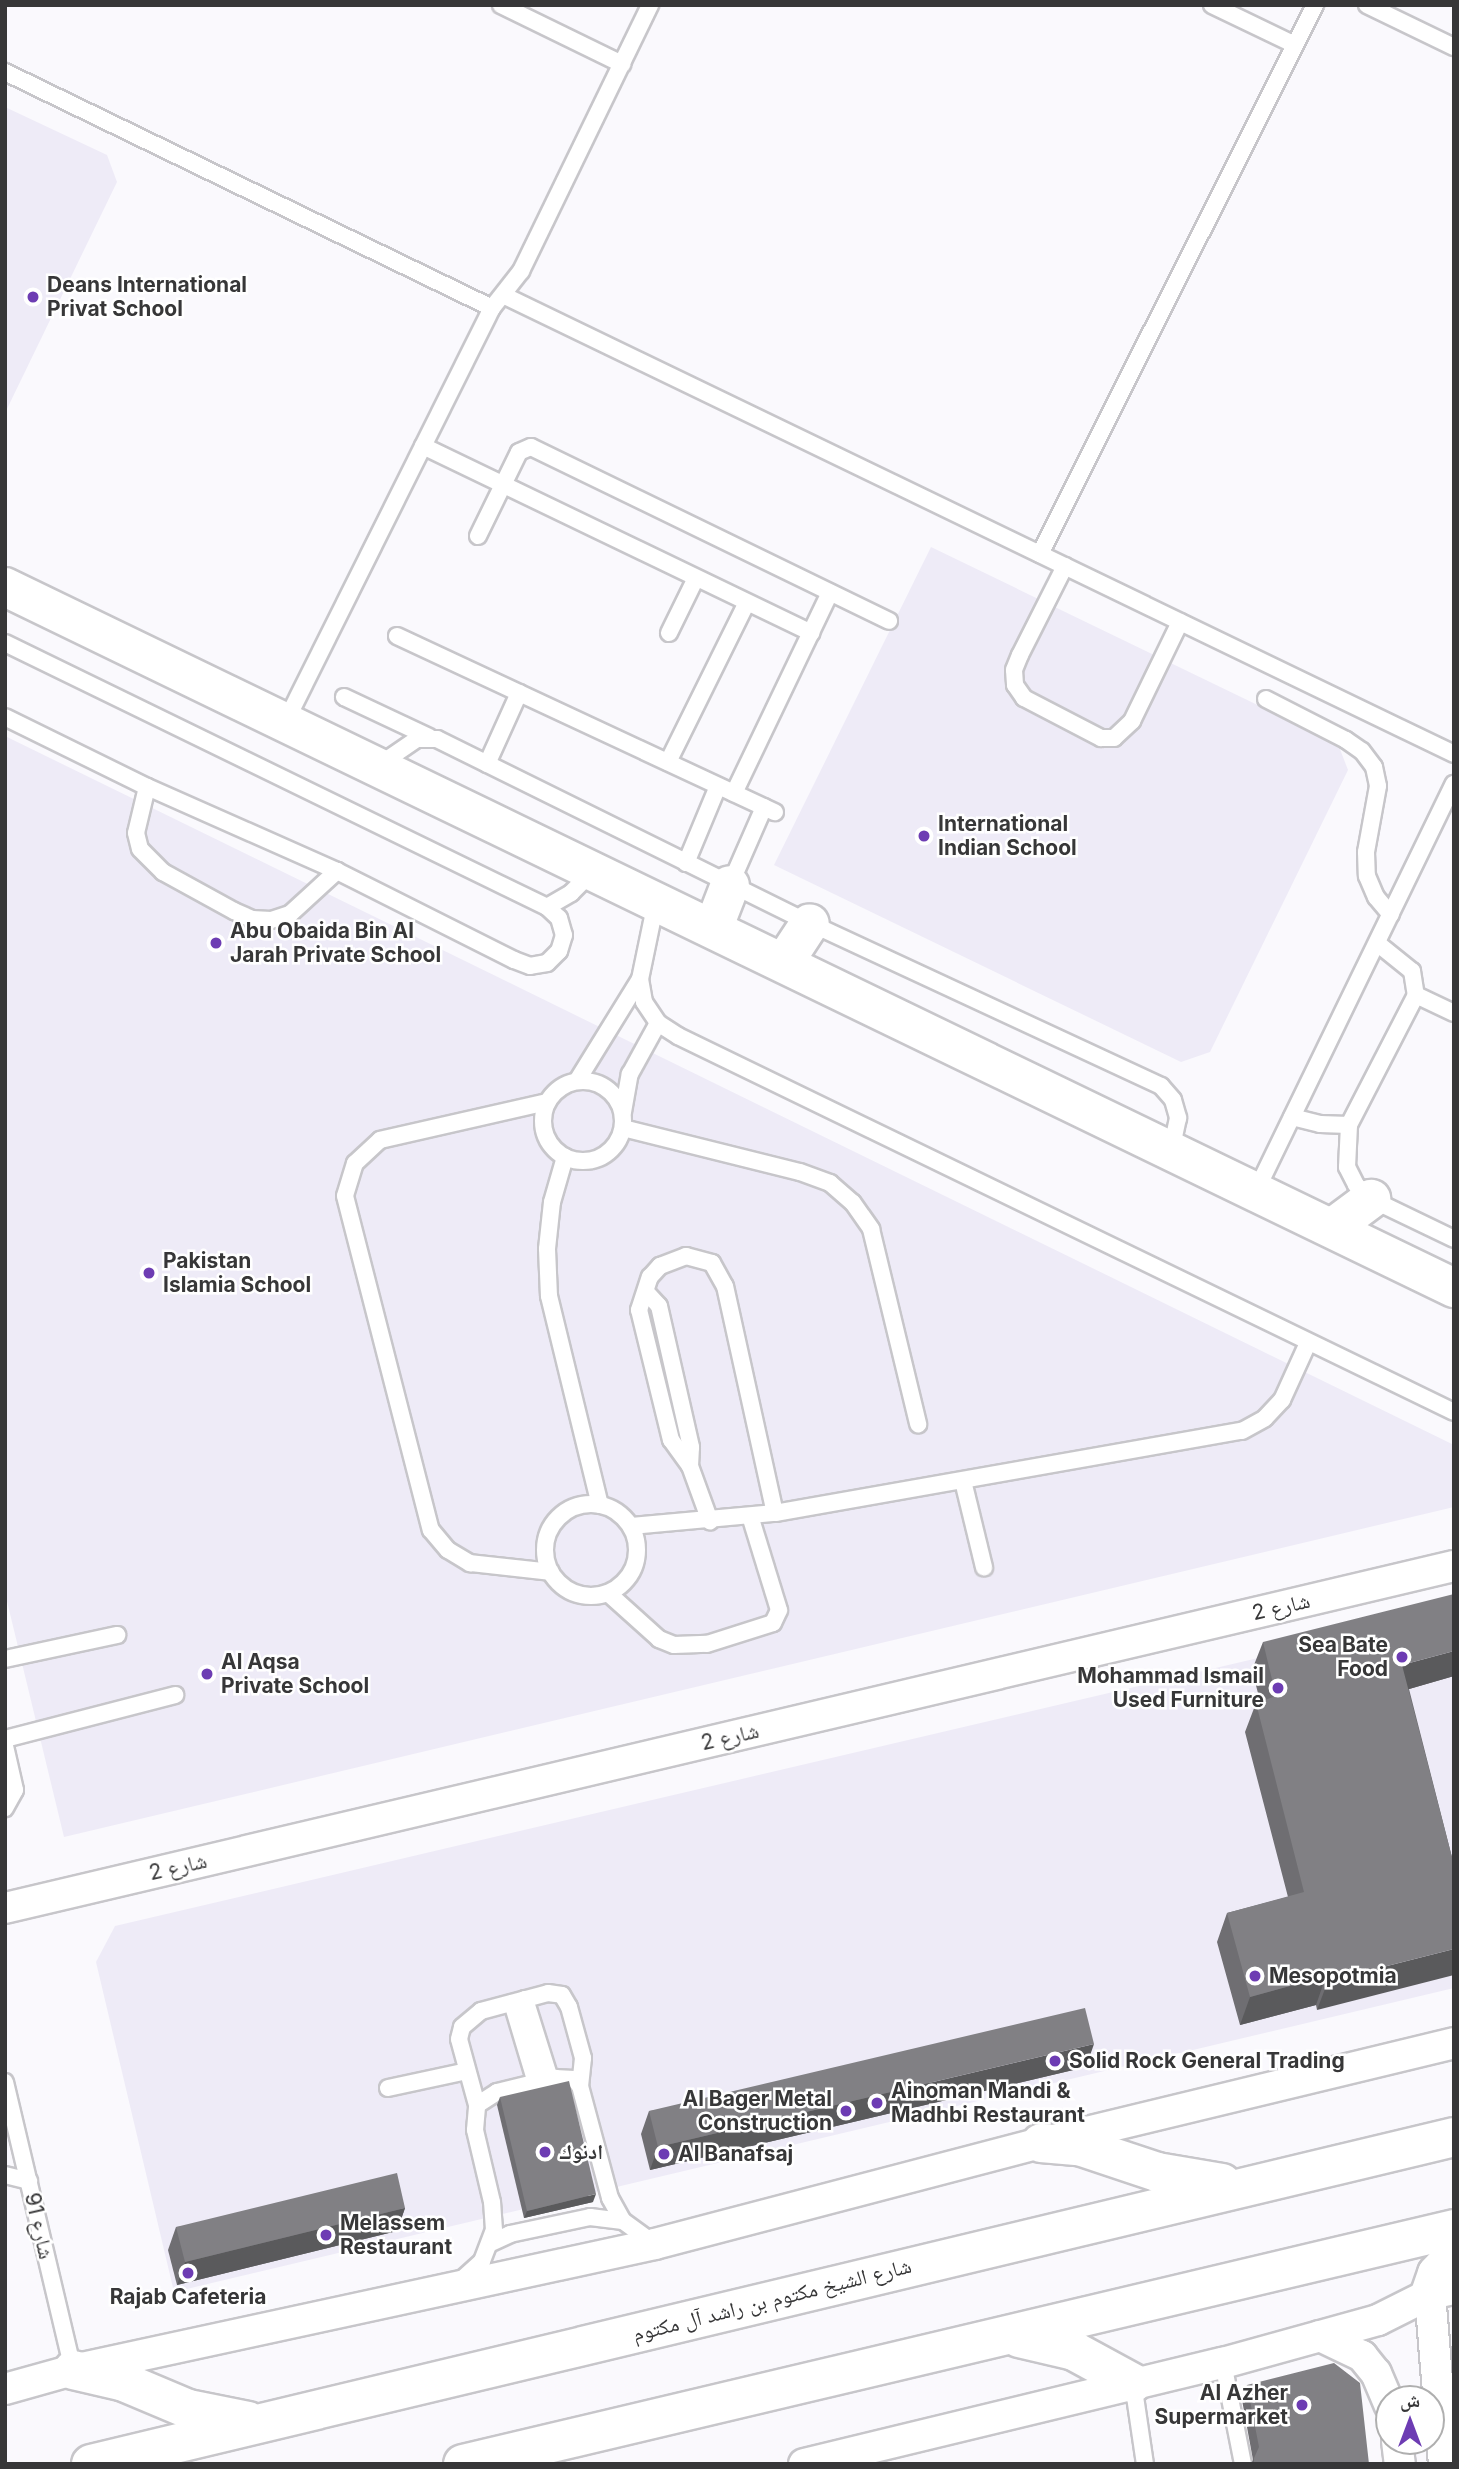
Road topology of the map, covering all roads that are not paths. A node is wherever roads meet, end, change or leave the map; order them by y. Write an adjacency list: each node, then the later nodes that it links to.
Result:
1 (501, 5): 8 (lane)
2 (650, 5): 8 (lane)
3 (1212, 5): 6 (lane)
4 (1315, 5): 6 (lane)
5 (1367, 5): 7 (lane)
6 (1295, 45): 15 (lane)
7 (1454, 47)
8 (622, 64): 10 (lane)
9 (5, 72): 11 (lane)
10 (505, 296): 11 (lane); 15 (lane)
11 (492, 308): 12 (lane)
12 (423, 446): 13 (lane); 31 (lane)
13 (503, 485): 14 (lane); 17 (lane); 19 (lane)
14 (478, 536)
15 (1040, 554): 16 (lane)
16 (1065, 566): 22 (lane); 22 (lane)
17 (696, 578): 20 (lane); 23 (lane)
18 (5, 587): 31 (main road)
19 (830, 593): 21 (lane); 24 (lane)
20 (747, 602): 24 (lane); 34 (lane)
21 (889, 621)
22 (1181, 622): 33 (lane)
23 (669, 633)
24 (811, 633): 40 (lane)
25 (397, 636): 27 (lane)
26 (5, 643): 46 (lane)
27 (519, 693): 34 (lane); 35 (lane)
28 (344, 697): 32 (lane)
29 (1266, 699): 47 (lane)
30 (5, 717): 39 (lane)
31 (285, 723): 36 (main road)
32 (429, 737): 35 (lane); 36 (lane)
33 (1454, 754)
34 (668, 762): 38 (lane)
35 (486, 764): 41 (lane)
36 (376, 767): 43 (main road)
37 (1454, 784): 47 (lane)
38 (718, 786): 40 (lane); 41 (lane)
39 (147, 787): 42 (lane); 42 (lane)
40 (734, 793): 44 (lane)
41 (686, 863): 44 (lane)
42 (337, 871): 46 (lane)
43 (592, 872): 45 (main road); 46 (lane)
44 (730, 885): 48 (lane); 49 (main road)
45 (656, 902): 49 (main road); 52 (lane)
46 (547, 907)
47 (1391, 915): 50 (lane)
48 (810, 923): 51 (main road); 61 (lane)
49 (713, 929): 51 (main road)
50 (1377, 943): 53 (lane); 58 (lane)
51 (785, 961): 61 (main road)
52 (640, 979): 55 (lane); 56 (lane)
53 (1416, 995): 54 (lane); 60 (lane)
54 (1454, 1013)
55 (658, 1023): 59 (lane); 68 (lane)
56 (577, 1081): 57 (lane); 59 (lane)
57 (547, 1102): 62 (lane); 79 (lane)
58 (1292, 1117): 60 (lane); 63 (lane)
59 (623, 1121): 62 (lane); 70 (lane)
60 (1349, 1125): 64 (lane)
61 (1171, 1153): 63 (main road)
62 (565, 1157): 72 (lane)
63 (1255, 1193): 65 (main road)
64 (1371, 1199): 65 (main road); 66 (lane)
65 (1332, 1228): 67 (main road)
66 (1454, 1239)
67 (1454, 1288)
68 (1308, 1343): 69 (lane); 71 (lane)
69 (1454, 1412)
70 (918, 1424)
71 (963, 1481): 73 (lane); 78 (lane)
72 (600, 1505): 76 (lane); 79 (lane)
73 (775, 1513): 74 (lane); 75 (lane)
74 (750, 1516): 75 (lane); 80 (lane)
75 (710, 1521): 76 (lane)
76 (631, 1526): 80 (lane)
77 (1454, 1566): 87 (street, شارع 2)
78 (984, 1567)
79 (551, 1572): 80 (lane)
80 (608, 1593)
81 (117, 1634): 82 (lane)
82 (5, 1659)
83 (175, 1695): 84 (lane)
84 (5, 1739)
85 (5, 1746): 86 (lane)
86 (5, 1808)
87 (5, 1908)
88 (518, 2001): 90 (lane); 91 (lane); 93 (lane)
89 (1454, 2043): 97 (street)
90 (467, 2071): 94 (lane); 95 (lane)
91 (543, 2081): 93 (lane); 95 (lane)
92 (5, 2082): 99 (lane, شارع 91)
93 (580, 2086): 101 (lane)
94 (388, 2088)
95 (477, 2105): 103 (lane)
96 (1454, 2137): 100 (main road, شارع الشيخ مكتوم بن راشد آل مكتوم)
97 (1041, 2143): 100 (main road); 104 (street)
98 (5, 2175): 99 (lane)
99 (29, 2181): 111 (lane, شارع 91)
100 (1245, 2186): 115 (main road, شارع الشيخ مكتوم بن راشد آل مكتوم)
101 (623, 2221): 103 (lane); 104 (lane)
102 (1454, 2229): 109 (main road)
103 (491, 2243): 106 (lane)
104 (655, 2244): 106 (street)
105 (1454, 2256): 107 (main road)
106 (453, 2286): 111 (street)
107 (1442, 2291): 108 (street); 121 (street)
108 (1320, 2336): 110 (street); 113 (street)
109 (1006, 2337): 112 (main road); 117 (main road)
110 (1223, 2363): 112 (street); 120 (lane)
111 (73, 2370): 114 (street); 115 (main road)
112 (1133, 2383): 118 (street); 119 (lane)
113 (1381, 2385)
114 (5, 2389)
115 (268, 2422): 116 (main road, شارع الشيخ مكتوم بن راشد آل مكتوم)
116 (91, 2464)
117 (463, 2464)
118 (804, 2464)
119 (1145, 2464)
120 (1243, 2464)
121 (1444, 2464)

